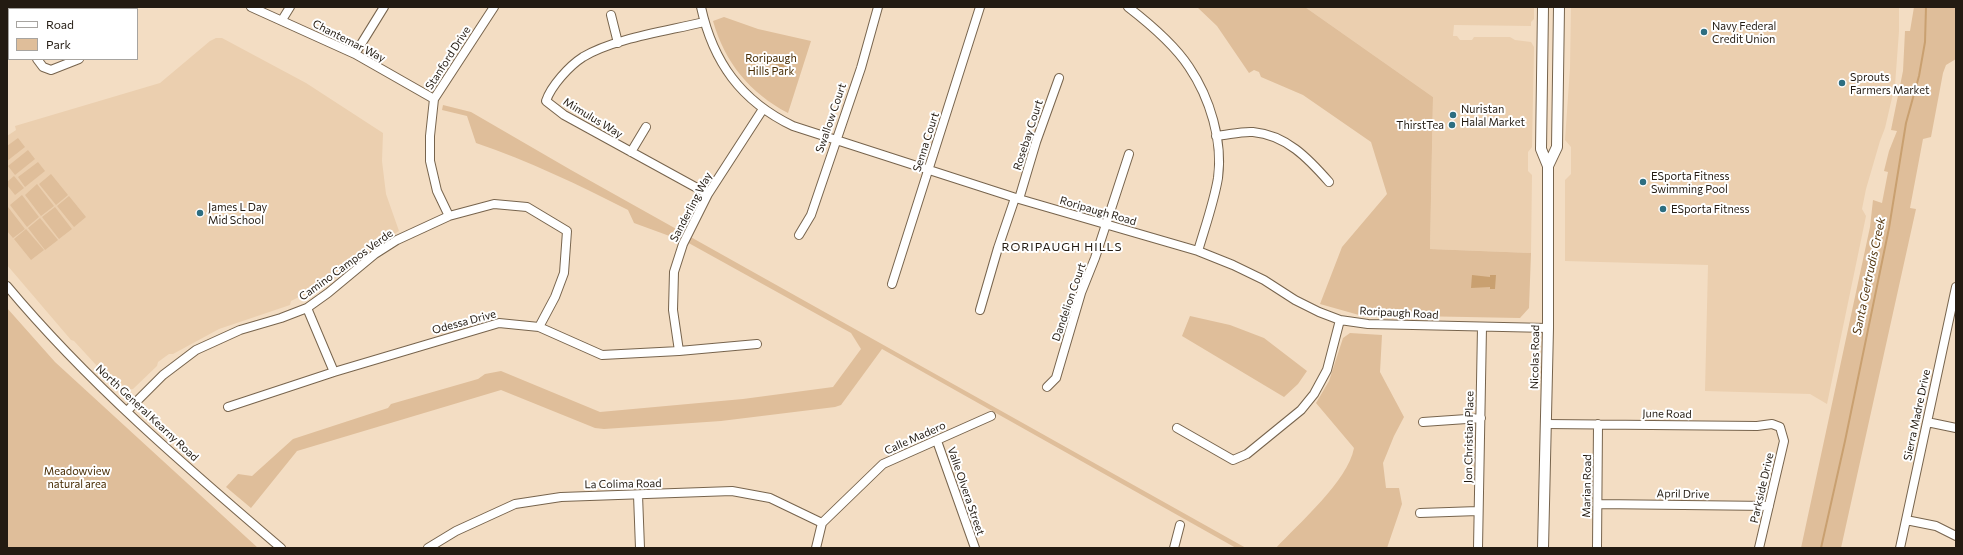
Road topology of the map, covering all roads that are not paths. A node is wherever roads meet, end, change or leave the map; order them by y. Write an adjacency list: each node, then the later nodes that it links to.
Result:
1 (251, 7): 12 (street, Chantemar Way)
2 (290, 7): 12 (street)
3 (384, 7): 15 (street)
4 (494, 7): 19 (street, Stanford Drive)
5 (701, 7): 13 (street, Roripaugh Road)
6 (878, 7): 23 (street, Swallow Court)
7 (980, 7): 27 (street, Senna Court)
8 (1128, 7): 22 (street)
9 (1543, 7): 26 (main road, Nicolas Road)
10 (1559, 7): 26 (main road, Nicolas Road)
11 (611, 15): 14 (street)
12 (282, 20): 15 (street, Chantemar Way)
13 (704, 22): 14 (street, Mimulus Way); 20 (street, Roripaugh Road)
14 (618, 43): 24 (street, Mimulus Way)
15 (355, 54): 19 (street, Chantemar Way)
16 (38, 60): 17 (street)
17 (77, 60)
18 (1059, 78): 30 (street, Rosebay Court)
19 (434, 99): 31 (street, Stanford Drive)
20 (763, 109): 23 (street, Roripaugh Road); 29 (street, Sanderling Way)
21 (646, 127): 24 (street)
22 (1216, 136): 28 (street); 34 (street)
23 (836, 139): 27 (street, Roripaugh Road); 33 (street, Swallow Court)
24 (631, 152): 29 (street, Mimulus Way)
25 (1130, 154): 32 (street, Dandelion Court)
26 (1548, 166): 44 (main road, Nicolas Road)
27 (928, 170): 30 (street, Roripaugh Road); 35 (street, Senna Court)
28 (1328, 182)
29 (708, 194): 46 (street, Sanderling Way)
30 (1017, 198): 32 (street, Roripaugh Road); 39 (street, Rosebay Court)
31 (449, 216): 38 (street, Camino Campos Verde); 41 (street, Camino Campos Verde)
32 (1107, 226): 34 (street, Roripaugh Road); 48 (street, Dandelion Court)
33 (799, 235)
34 (1198, 252): 40 (street, Roripaugh Road)
35 (892, 284)
36 (7, 286): 50 (street, North General Kearny Road)
37 (1956, 287): 43 (street, Sierra Madre Drive)
38 (307, 308): 47 (street); 50 (street, Camino Campos Verde)
39 (980, 310)
40 (1340, 320): 42 (street, Roripaugh Road); 57 (street)
41 (539, 326): 46 (street, Odessa Drive); 47 (street, Odessa Drive)
42 (1482, 327): 44 (street, Roripaugh Road); 52 (street, Jon Christian Place)
43 (1952, 327): 54 (street, Sierra Madre Drive)
44 (1548, 328): 55 (main road, Nicolas Road)
45 (757, 344): 46 (street, Odessa Drive)
46 (679, 351)
47 (334, 372): 49 (street, Odessa Drive)
48 (1047, 387)
49 (228, 407)
50 (126, 411): 70 (street, North General Kearny Road)
51 (991, 416): 60 (street, Calle Madero)
52 (1481, 418): 53 (street); 64 (street, Jon Christian Place)
53 (1423, 422)
54 (1927, 422): 58 (street); 66 (street, Sierra Madre Drive)
55 (1546, 424): 56 (street, June Road); 77 (main road, Nicolas Road)
56 (1598, 424): 59 (street, June Road); 62 (street, Marian Road)
57 (1177, 428)
58 (1956, 428)
59 (1783, 433): 63 (street, Parkside Drive)
60 (937, 441): 67 (street, Calle Madero); 74 (street, Valle Olvera Street)
61 (638, 495): 67 (street, La Colima Road); 71 (street, La Colima Road); 72 (street)
62 (1598, 504): 63 (street, April Drive); 78 (street, Marian Road)
63 (1769, 506): 79 (street, Parkside Drive)
64 (1478, 511): 65 (street); 76 (street, Jon Christian Place)
65 (1420, 513)
66 (1906, 520): 69 (street); 80 (street, Sierra Madre Drive)
67 (822, 523): 73 (street)
68 (1180, 525): 75 (street)
69 (1956, 536)
70 (281, 548)
71 (428, 548)
72 (640, 548)
73 (816, 548)
74 (975, 548)
75 (1174, 548)
76 (1478, 548)
77 (1544, 548)
78 (1597, 548)
79 (1759, 548)
80 (1900, 548)

